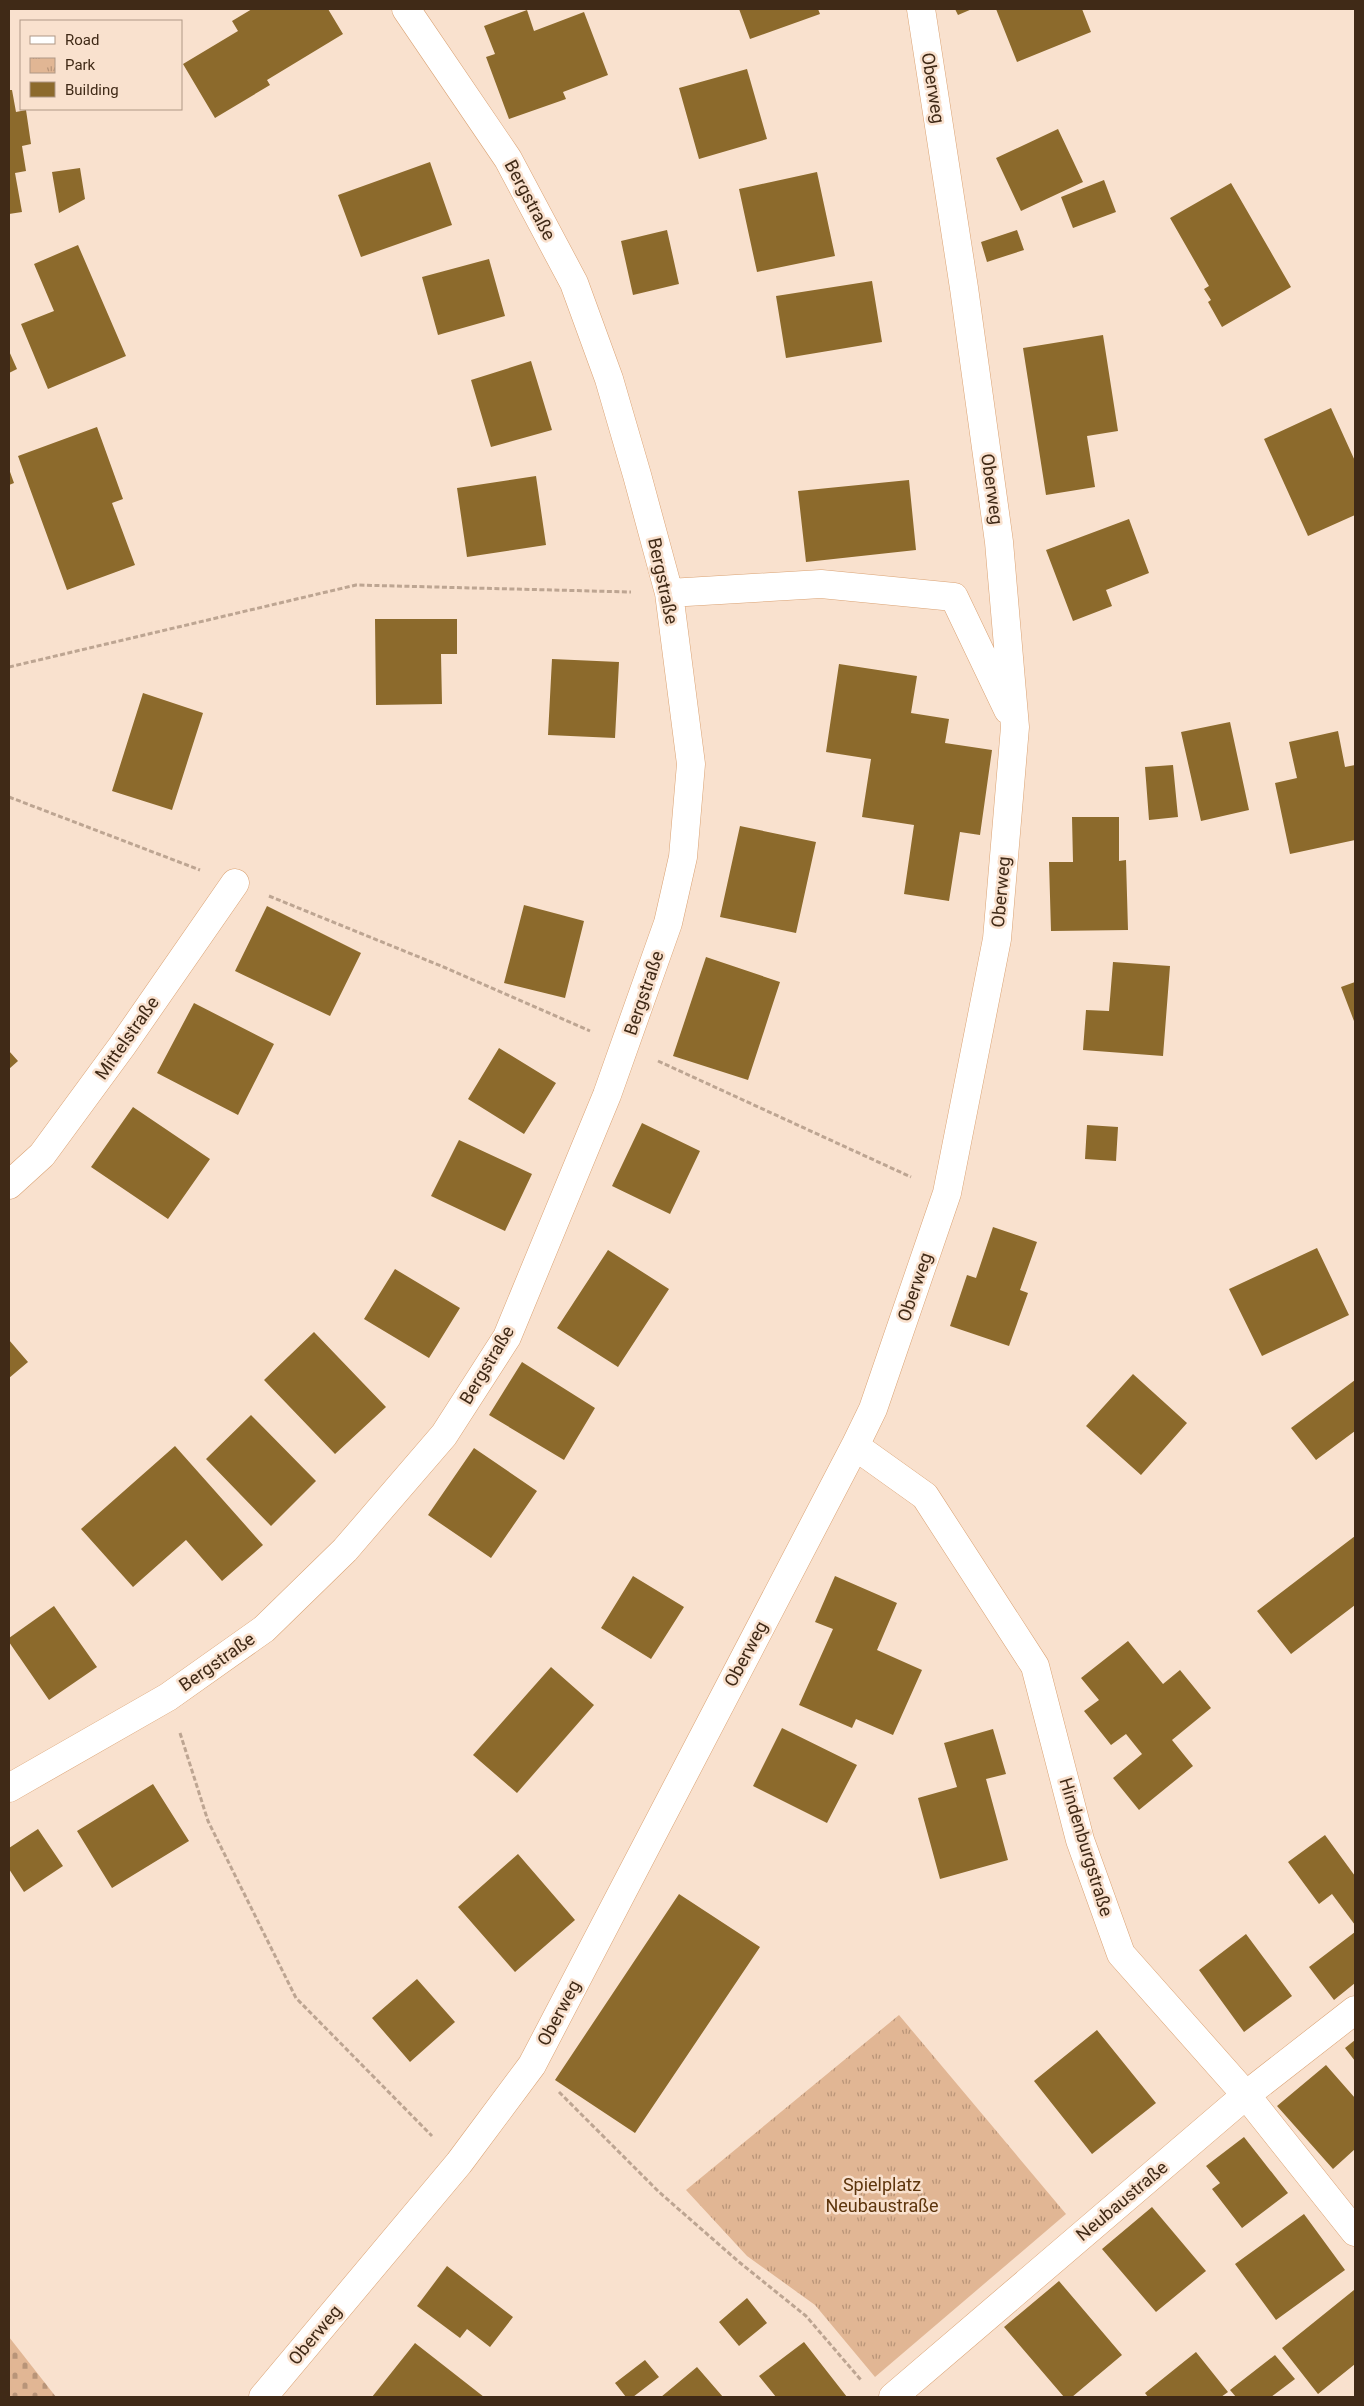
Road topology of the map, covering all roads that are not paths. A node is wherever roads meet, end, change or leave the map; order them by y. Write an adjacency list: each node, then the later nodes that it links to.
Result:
1 (406, 9): 3 (street, Bergstraße)
2 (921, 9): 4 (street, Oberweg)
3 (669, 593): 4 (street); 8 (street, Bergstraße)
4 (1015, 727): 7 (street, Oberweg)
5 (235, 883): 6 (street, Mittelstraße)
6 (9, 1185)
7 (856, 1446): 10 (street, Hindenburgstraße); 12 (street, Oberweg)
8 (9, 1788)
9 (1355, 2010): 10 (street, Neubaustraße)
10 (1246, 2095): 11 (street, Hindenburgstraße); 13 (street, Neubaustraße)
11 (1355, 2232)
12 (263, 2397)
13 (893, 2397)

